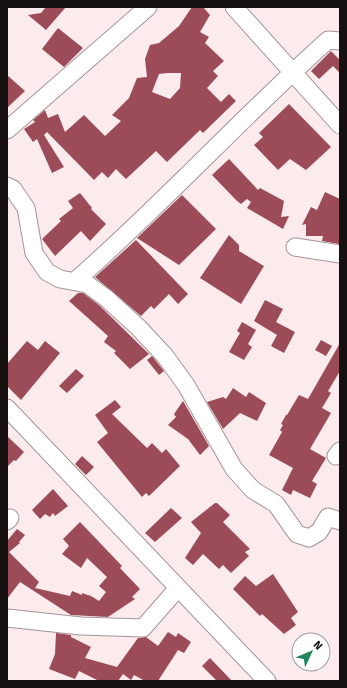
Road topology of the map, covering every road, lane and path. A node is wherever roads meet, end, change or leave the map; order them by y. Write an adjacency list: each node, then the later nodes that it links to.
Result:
1 (148, 7): 6 (street)
2 (234, 7): 4 (street)
3 (340, 41): 4 (street)
4 (291, 73): 5 (street); 10 (street)
5 (340, 125)
6 (7, 130)
7 (7, 186): 10 (street)
8 (295, 247): 9 (street)
9 (340, 254)
10 (75, 281): 12 (street)
11 (7, 408): 13 (street)
12 (340, 521)
13 (178, 588): 14 (street); 15 (street)
14 (7, 618)
15 (267, 681)

